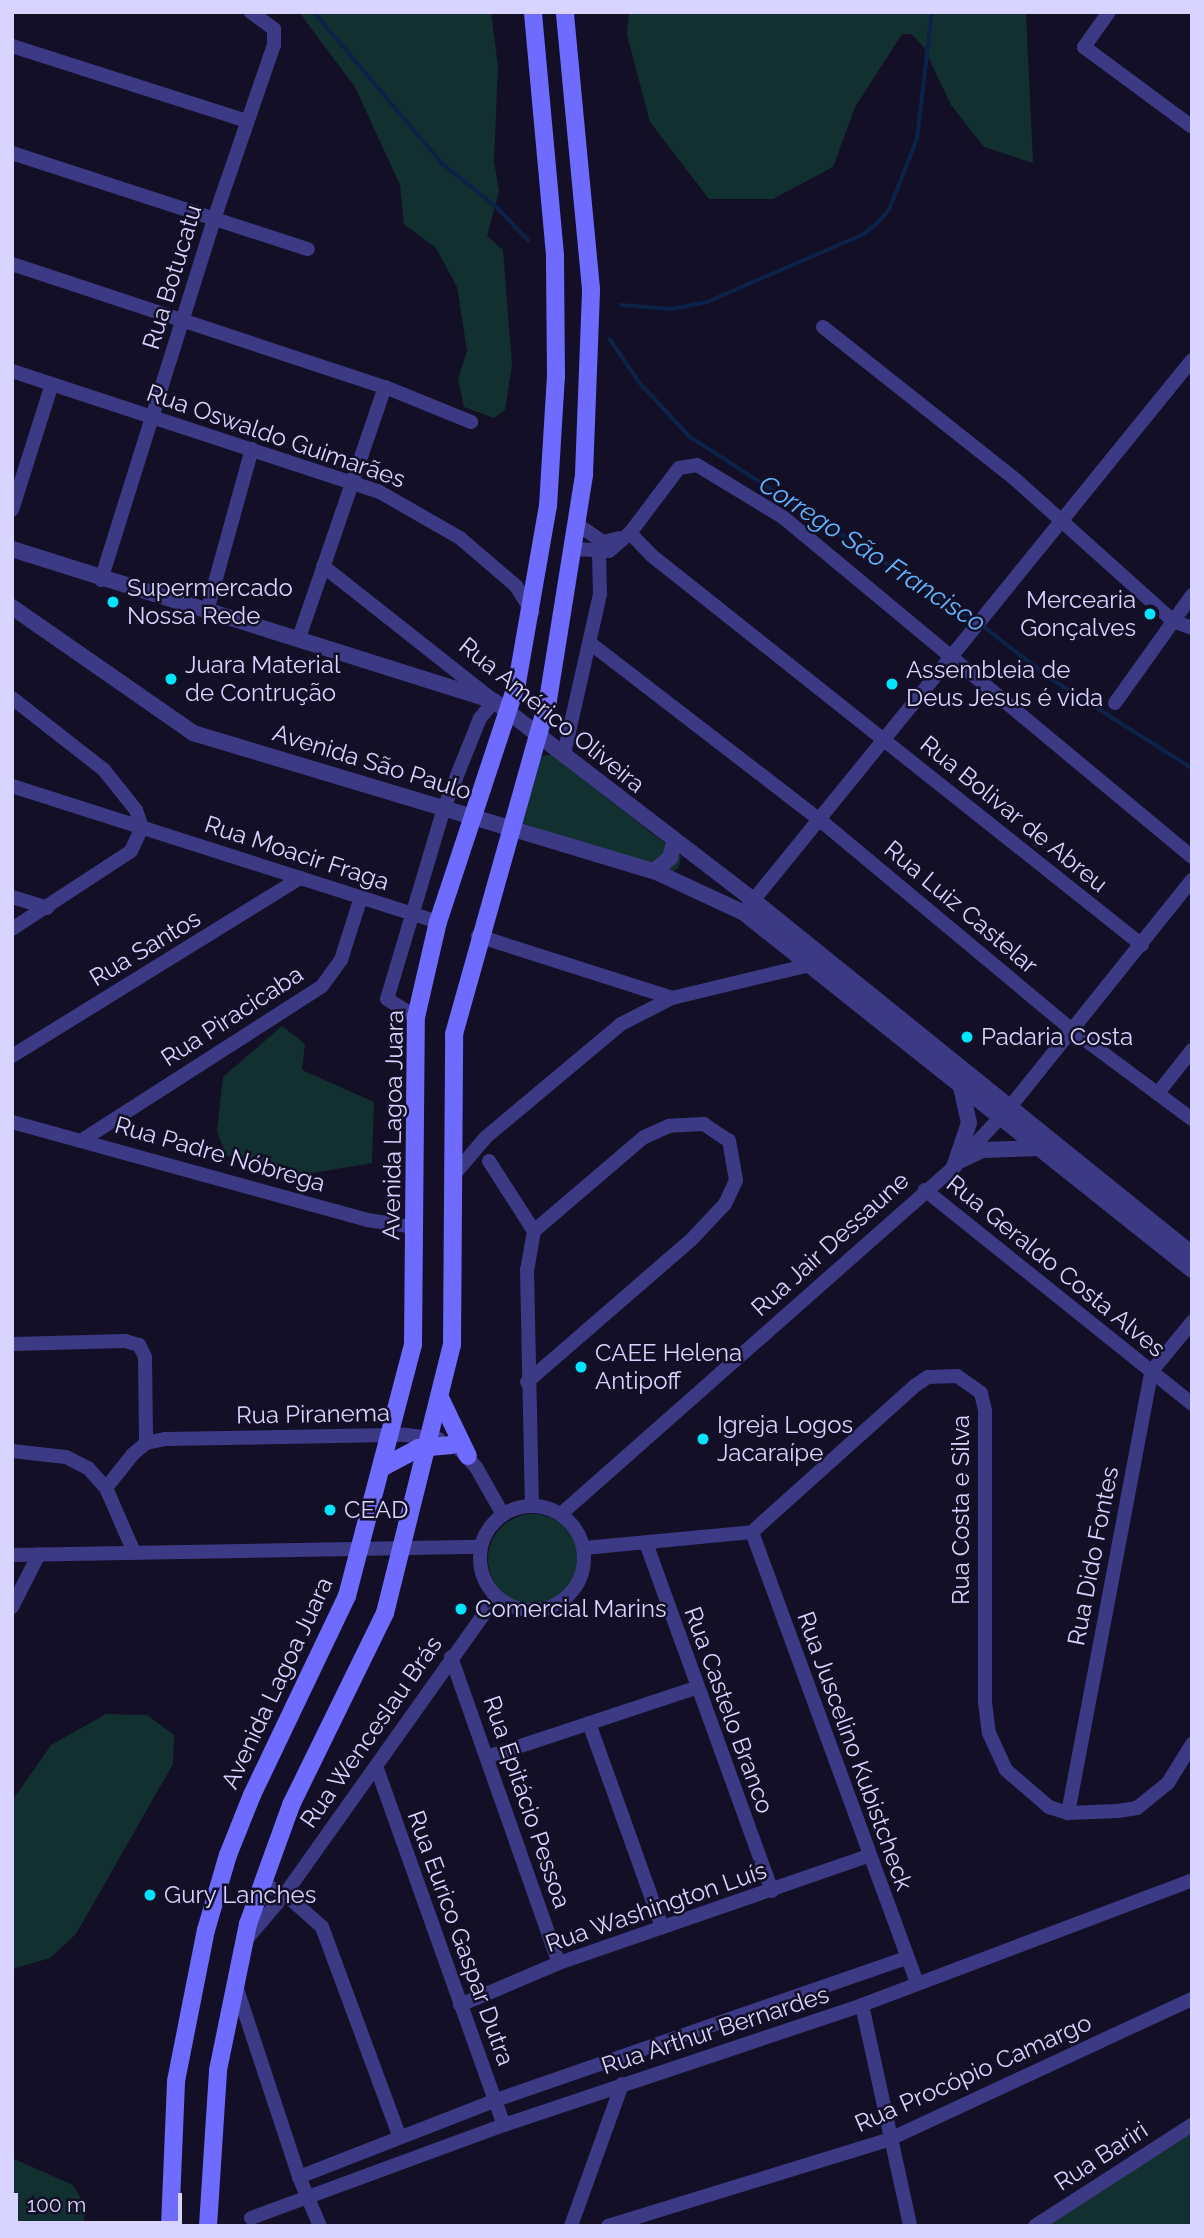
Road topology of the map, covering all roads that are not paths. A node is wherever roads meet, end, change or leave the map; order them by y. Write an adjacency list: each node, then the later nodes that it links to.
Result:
1 (251, 12): 6 (street, Rua Botucatu)
2 (533, 12): 34 (main road, Avenida Lagoa Juara)
3 (565, 12): 24 (main road)
4 (1109, 12): 7 (street)
5 (12, 46): 6 (street)
6 (247, 121): 9 (street, Rua Botucatu)
7 (1192, 127)
8 (12, 153): 9 (street)
9 (214, 219): 10 (street); 12 (street, Rua Botucatu)
10 (308, 249)
11 (12, 264): 12 (street)
12 (183, 320): 17 (street); 18 (street, Rua Botucatu)
13 (823, 327): 23 (street)
14 (1192, 360): 23 (street)
15 (12, 371): 16 (street, Rua Oswaldo Guimarães)
16 (52, 384): 18 (street, Rua Oswaldo Guimarães); 22 (street)
17 (385, 387): 19 (street); 21 (street)
18 (153, 417): 20 (street, Rua Oswaldo Guimarães); 30 (street, Rua Botucatu)
19 (471, 422)
20 (252, 449): 21 (street, Rua Oswaldo Guimarães); 33 (street)
21 (352, 481): 29 (street); 34 (street, Rua Oswaldo Guimarães)
22 (12, 510)
23 (1061, 523): 35 (street); 39 (street)
24 (578, 525): 27 (street); 28 (main road)
25 (629, 534): 27 (street); 39 (street); 45 (street, Rua Bolivar de Abreu)
26 (12, 548): 30 (street)
27 (604, 548): 28 (street); 38 (street)
28 (575, 550): 44 (main road)
29 (323, 566): 37 (street); 41 (street, Rua Américo Oliveira)
30 (101, 580): 33 (street)
31 (1192, 595): 35 (street)
32 (12, 607): 48 (street, Avenida São Paulo)
33 (207, 611): 37 (street)
34 (532, 612): 43 (main road, Avenida Lagoa Juara)
35 (1173, 621): 36 (street); 42 (street)
36 (1192, 628)
37 (299, 638): 41 (street)
38 (590, 643): 46 (street); 50 (street)
39 (949, 658): 45 (street); 54 (street)
40 (12, 698): 51 (street)
41 (494, 701): 43 (street, Rua Américo Oliveira); 48 (street)
42 (1115, 703)
43 (509, 712): 44 (street, Rua Américo Oliveira); 49 (main road, Avenida Lagoa Juara)
44 (538, 734): 46 (street, Rua Américo Oliveira); 52 (main road)
45 (885, 741): 50 (street); 66 (street, Rua Bolivar de Abreu)
46 (564, 754): 53 (street, Rua Américo Oliveira)
47 (12, 786): 51 (street, Rua Moacir Fraga)
48 (444, 808): 49 (street, Avenida São Paulo); 62 (street)
49 (471, 816): 52 (street, Avenida São Paulo); 63 (main road, Avenida Lagoa Juara)
50 (820, 820): 60 (street); 71 (street, Rua Luiz Castelar)
51 (142, 827): 56 (street, Rua Moacir Fraga); 61 (street)
52 (512, 827): 55 (street, Avenida São Paulo); 65 (main road)
53 (674, 843): 55 (street); 60 (street, Rua Américo Oliveira)
54 (1192, 857)
55 (654, 871): 60 (street, Avenida São Paulo)
56 (300, 878): 59 (street, Rua Moacir Fraga); 73 (street, Rua Santos)
57 (1192, 880): 66 (street, Rua Jair Dessaune)
58 (12, 897): 61 (street)
59 (361, 897): 62 (street, Rua Moacir Fraga); 79 (street, Rua Piracicaba)
60 (748, 906): 67 (street)
61 (47, 908): 64 (street)
62 (413, 914): 63 (street, Rua Moacir Fraga); 69 (street)
63 (438, 922): 69 (main road, Avenida Lagoa Juara)
64 (12, 929)
65 (478, 936): 68 (street); 83 (main road)
66 (1142, 945): 71 (street, Rua Jair Dessaune)
67 (813, 959): 68 (street); 70 (street)
68 (672, 998): 83 (street)
69 (416, 1017): 85 (main road, Avenida Lagoa Juara)
70 (902, 1028): 74 (street); 76 (street)
71 (1072, 1030): 75 (street, Rua Luiz Castelar); 76 (street, Rua Jair Dessaune)
72 (1192, 1051): 75 (street)
73 (12, 1056)
74 (960, 1082): 76 (street); 82 (street)
75 (1158, 1093): 77 (street, Rua Luiz Castelar)
76 (1005, 1112): 80 (street); 82 (street, Rua Jair Dessaune); 87 (street)
77 (1192, 1119)
78 (12, 1122): 79 (street, Rua Padre Nóbrega)
79 (83, 1139): 85 (street, Rua Padre Nóbrega)
80 (1040, 1148): 82 (street); 88 (street)
81 (489, 1161): 86 (street)
82 (956, 1164): 84 (street, Rua Jair Dessaune)
83 (452, 1177): 93 (main road)
84 (925, 1190): 91 (street, Rua Geraldo Costa Alves); 104 (street, Rua Jair Dessaune)
85 (415, 1227): 95 (main road, Avenida Lagoa Juara)
86 (534, 1231): 92 (street); 92 (street)
87 (1192, 1254)
88 (1192, 1270)
89 (1192, 1322): 91 (street, Rua Dido Fontes)
90 (12, 1344): 97 (street)
91 (1151, 1372): 94 (street, Rua Geraldo Costa Alves); 123 (street, Rua Dido Fontes)
92 (527, 1382): 103 (street)
93 (441, 1399): 96 (main road); 100 (main road)
94 (1192, 1404)
95 (391, 1435): 96 (street, Rua Piranema); 97 (street, Rua Piranema); 101 (main road, Avenida Lagoa Juara)
96 (429, 1441): 98 (main road); 101 (main road); 108 (main road)
97 (146, 1443): 102 (street)
98 (452, 1446): 100 (street)
99 (12, 1451): 102 (street)
100 (468, 1456): 105 (street)
101 (383, 1467): 109 (main road, Avenida Lagoa Juara)
102 (106, 1488): 112 (street)
103 (532, 1505): 104 (street); 105 (street)
104 (561, 1514): 111 (street)
105 (503, 1515): 110 (street)
106 (752, 1532): 107 (street); 123 (street, Rua Costa e Silva); 124 (street, Rua Juscelino Kubistcheck)
107 (646, 1543): 111 (street); 118 (street, Rua Castelo Branco)
108 (404, 1545): 109 (street); 110 (street); 126 (main road)
109 (362, 1547): 112 (street); 147 (main road, Avenida Lagoa Juara)
110 (480, 1547): 115 (street)
111 (584, 1548): 115 (street)
112 (134, 1552): 113 (street)
113 (39, 1554): 114 (street); 116 (street)
114 (12, 1555)
115 (496, 1597): 117 (street, Rua Wenceslau Brás)
116 (12, 1607)
117 (451, 1657): 121 (street, Rua Epitácio Pessoa); 122 (street, Rua Wenceslau Brás)
118 (696, 1688): 119 (street); 127 (street, Rua Castelo Branco)
119 (589, 1723): 121 (street); 129 (street)
120 (1192, 1744): 123 (street)
121 (487, 1756): 132 (street, Rua Epitácio Pessoa)
122 (376, 1766): 128 (street, Rua Wenceslau Brás); 136 (street, Rua Eurico Gaspar Dutra)
123 (1068, 1813)
124 (868, 1856): 127 (street, Rua Washington Luís); 131 (street, Rua Juscelino Kubistcheck)
125 (1192, 1880): 134 (street, Rua Arthur Bernardes)
126 (261, 1884): 128 (street); 130 (main road)
127 (772, 1891): 129 (street, Rua Washington Luís)
128 (285, 1894): 130 (street, Rua Wenceslau Brás); 142 (street)
129 (663, 1927): 132 (street, Rua Washington Luís)
130 (244, 1943): 133 (main road)
131 (905, 1958): 134 (street, Rua Juscelino Kubistcheck); 139 (street, Rua Arthur Bernardes)
132 (559, 1963): 136 (street, Rua Washington Luís)
133 (234, 1982): 144 (street); 148 (main road)
134 (917, 1984): 137 (street, Rua Arthur Bernardes)
135 (1192, 1999): 143 (street, Rua Procópio Camargo)
136 (460, 2005): 139 (street, Rua Eurico Gaspar Dutra)
137 (862, 2005): 138 (street, Rua Arthur Bernardes); 143 (street)
138 (622, 2084): 140 (street, Rua Arthur Bernardes); 150 (street)
139 (496, 2100): 140 (street, Rua Eurico Gaspar Dutra); 142 (street, Rua Arthur Bernardes)
140 (504, 2124): 145 (street, Rua Arthur Bernardes)
141 (1192, 2126): 153 (street, Rua Bariri)
142 (399, 2135): 144 (street, Rua Arthur Bernardes)
143 (890, 2139): 151 (street, Rua Procópio Camargo); 152 (street)
144 (299, 2178): 145 (street)
145 (307, 2199): 146 (street, Rua Arthur Bernardes); 149 (street)
146 (251, 2218)
147 (170, 2226)
148 (208, 2226)
149 (320, 2226)
150 (571, 2226)
151 (608, 2226)
152 (910, 2226)
153 (1035, 2226)

